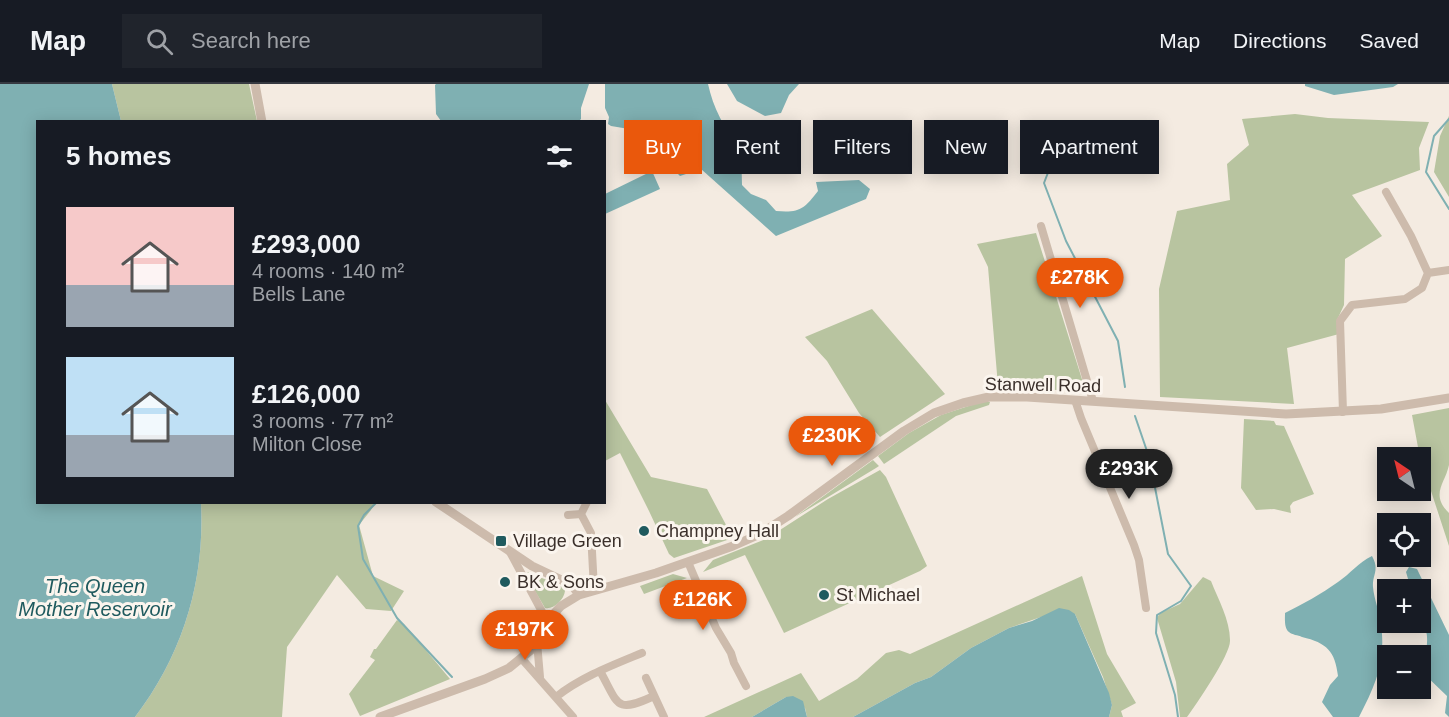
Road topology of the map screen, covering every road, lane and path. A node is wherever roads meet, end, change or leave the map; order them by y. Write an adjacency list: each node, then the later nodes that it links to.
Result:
1 (255, 84): 2 (street)
2 (262, 120)
3 (1386, 192): 6 (street)
4 (1041, 226): 9 (street)
5 (1449, 270): 6 (street)
6 (1428, 273): 10 (street)
7 (1449, 398): 10 (street, Stanwell Road)
8 (1076, 400): 9 (street, Stanwell Road); 16 (street, Stanwell Road); 19 (street)
9 (1093, 401): 10 (street, Stanwell Road)
10 (1343, 412)
11 (439, 504): 15 (street)
12 (586, 504): 13 (street)
13 (581, 514): 14 (street); 17 (street)
14 (568, 515)
15 (510, 552): 18 (street); 20 (street)
16 (688, 562): 17 (street, Stanwell Road); 27 (street)
17 (594, 589): 18 (street, Stanwell Road)
18 (579, 595): 20 (street, Stanwell Road)
19 (1146, 608)
20 (547, 621): 21 (street)
21 (537, 642): 23 (street); 25 (street)
22 (642, 652): 24 (street)
23 (522, 659): 25 (street); 30 (street)
24 (600, 671): 28 (street); 29 (street)
25 (540, 677): 29 (street)
26 (646, 678): 28 (street)
27 (746, 687)
28 (654, 696): 32 (street)
29 (556, 697): 31 (street)
30 (380, 717)
31 (573, 717)
32 (664, 717)

